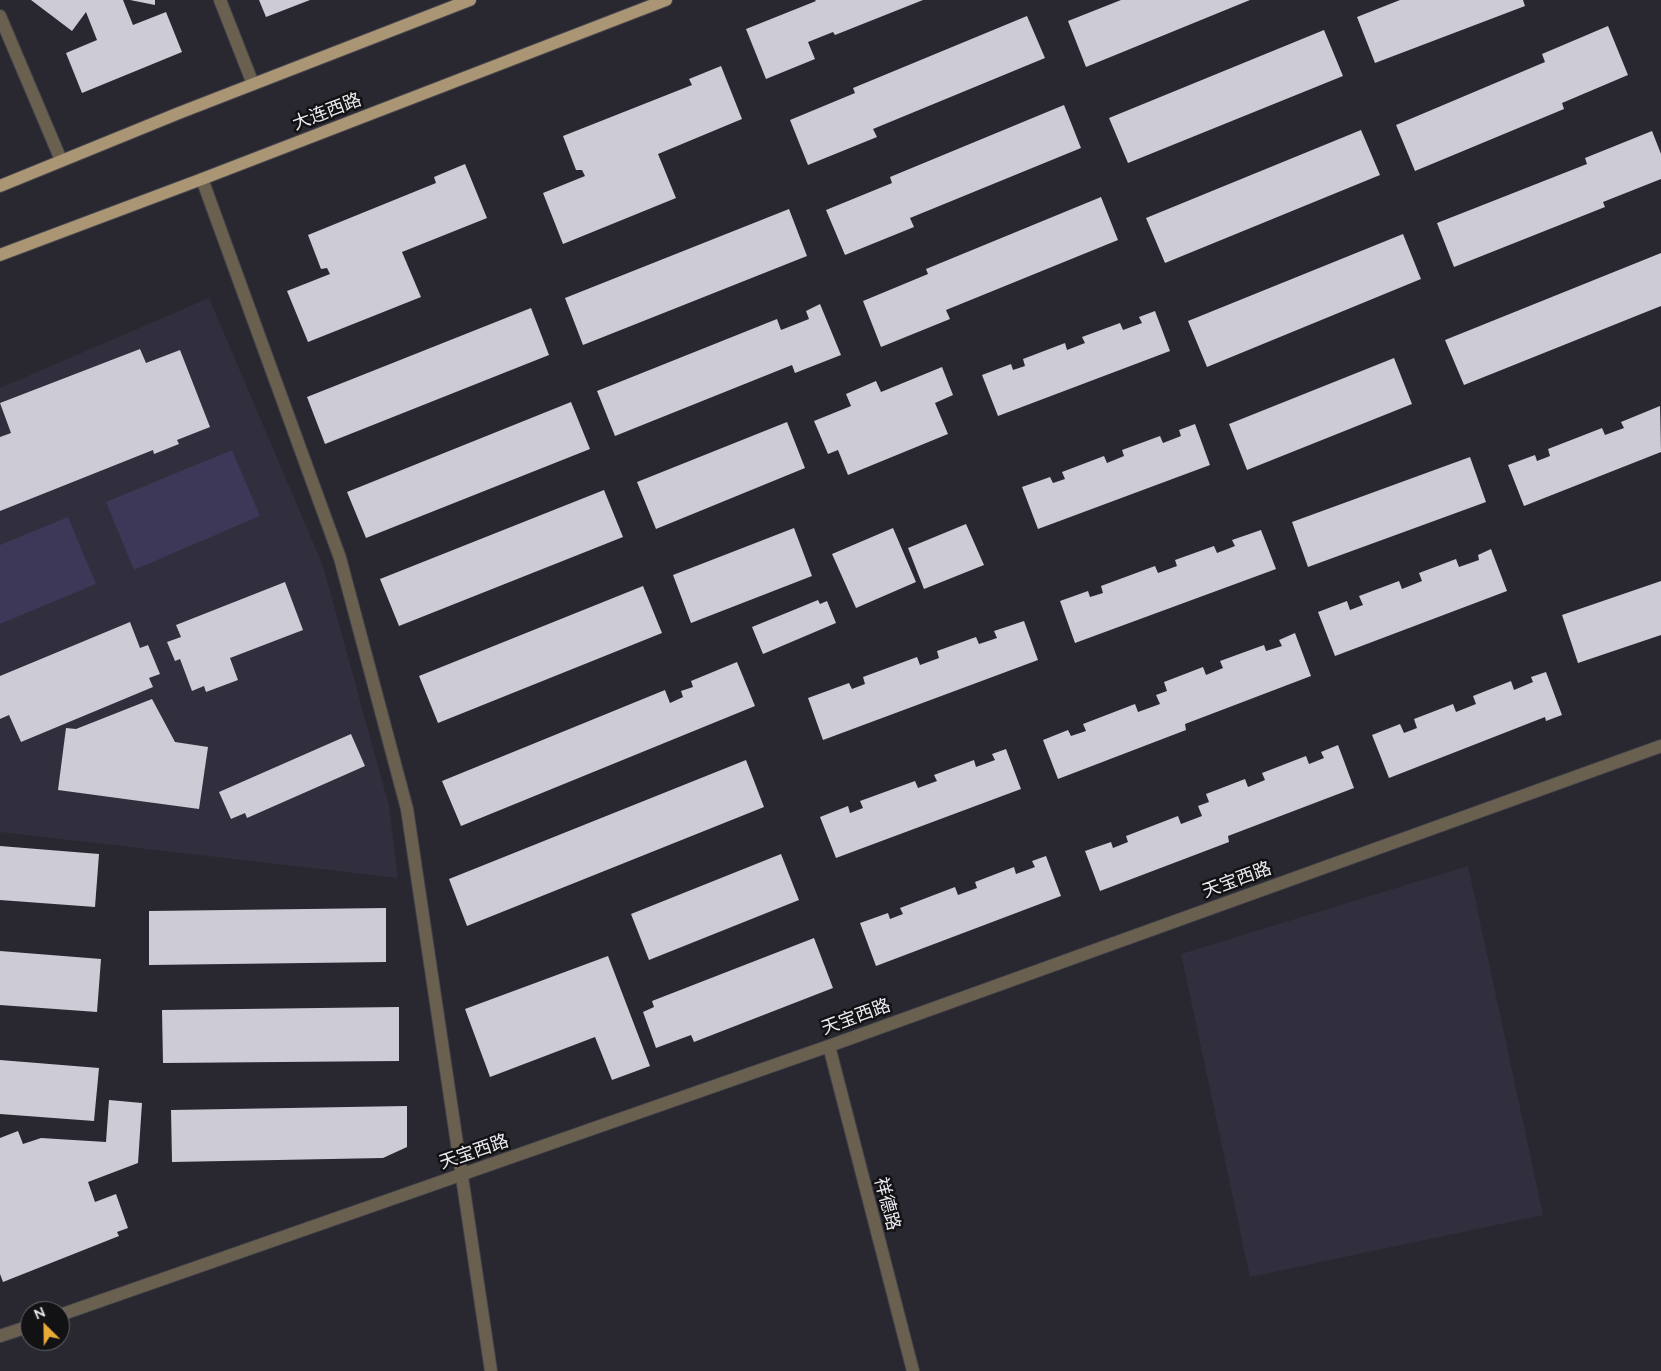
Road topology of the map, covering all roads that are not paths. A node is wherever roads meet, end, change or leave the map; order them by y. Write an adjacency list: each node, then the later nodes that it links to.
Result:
1 (220, 0): 5 (street)
2 (470, 0): 5 (main road)
3 (666, 0): 7 (main road, 大连西路)
4 (0, 16): 6 (street)
5 (253, 84): 6 (main road)
6 (62, 160): 8 (main road)
7 (202, 179): 9 (main road, 大连西路); 12 (street)
8 (0, 186)
9 (0, 255)
10 (1661, 746): 11 (street, 天宝西路)
11 (829, 1046): 12 (street, 天宝西路); 17 (street, 祥德路)
12 (462, 1174): 13 (street, 天宝西路); 16 (street)
13 (70, 1311)
14 (20, 1329): 15 (street)
15 (0, 1336)
16 (491, 1371)
17 (913, 1371)

